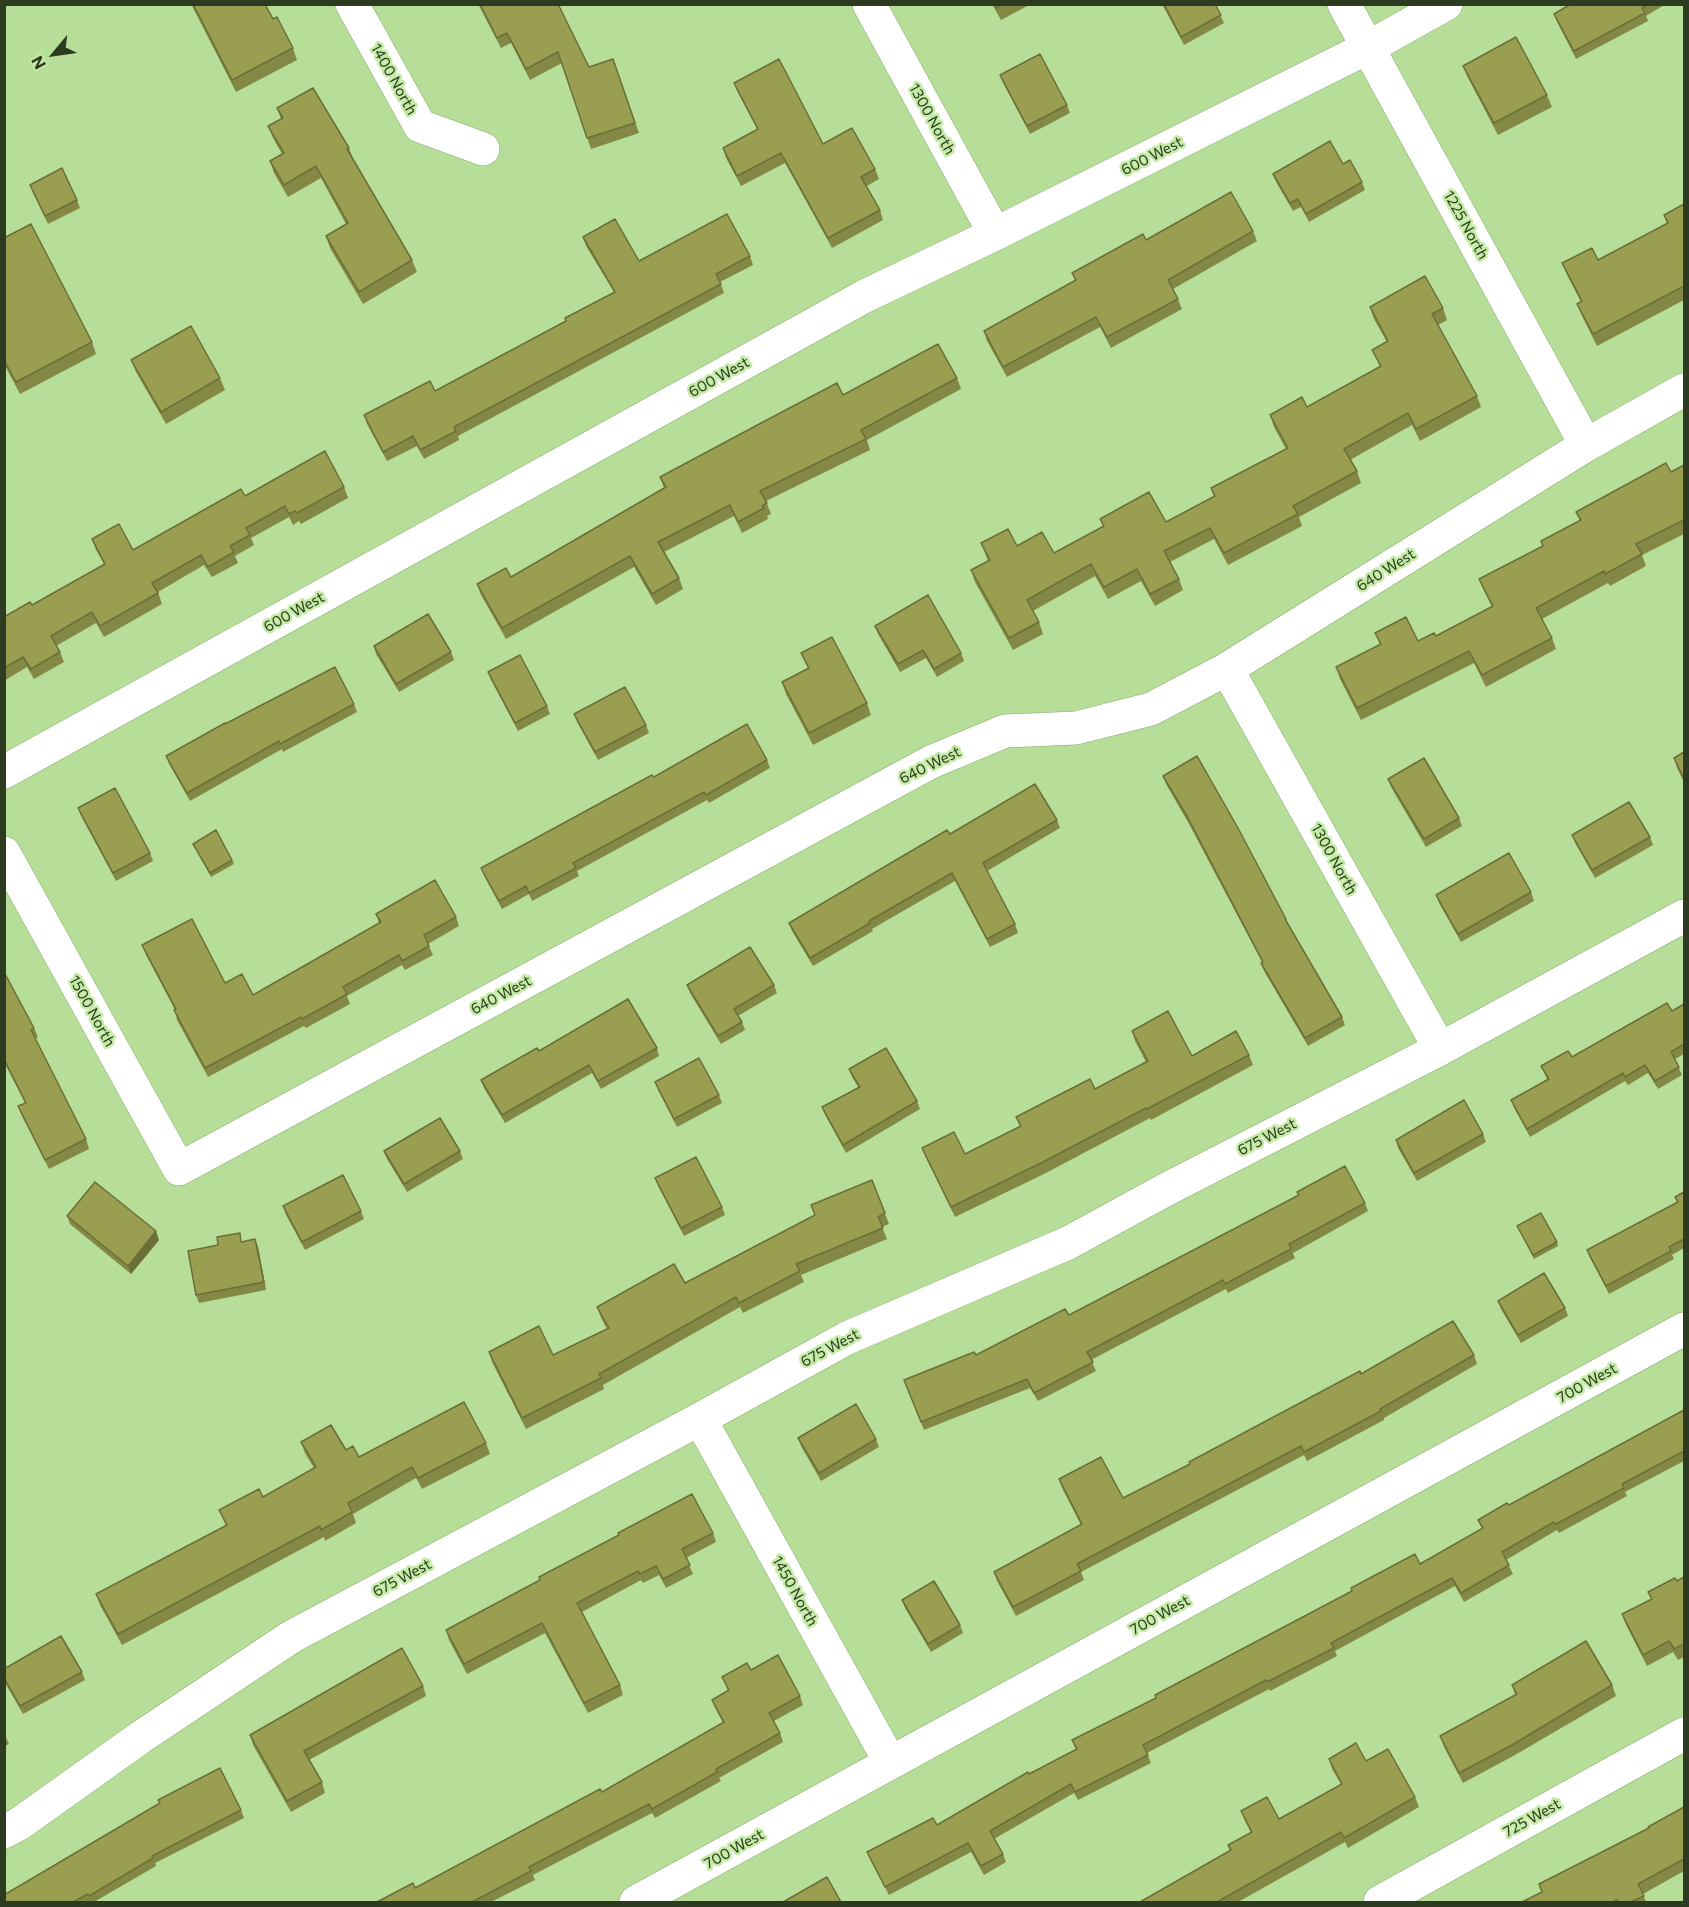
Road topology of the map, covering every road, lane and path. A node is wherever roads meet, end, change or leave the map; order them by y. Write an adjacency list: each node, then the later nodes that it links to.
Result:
1 (352, 4): 6 (street, 1400 North)
2 (869, 4): 7 (street, 1300 North)
3 (1344, 4): 5 (street, 1225 North)
4 (1446, 4): 5 (street, 600 West)
5 (1369, 47): 7 (street, 600 West); 9 (street, 1225 North)
6 (483, 149)
7 (995, 234): 11 (street, 600 West)
8 (1684, 390): 9 (street, 640 West)
9 (1586, 445): 10 (street, 640 West)
10 (1227, 669): 14 (street, 1300 North); 15 (street, 640 West)
11 (4, 772)
12 (4, 853): 15 (street, 1500 North)
13 (1684, 916): 14 (street, 675 West)
14 (1440, 1048): 17 (street, 675 West)
15 (178, 1169)
16 (1684, 1329): 19 (street, 700 West)
17 (700, 1419): 19 (street, 1450 North); 20 (street, 675 West)
18 (1684, 1734): 22 (street, 725 West)
19 (890, 1762): 21 (street, 700 West)
20 (4, 1832)
21 (636, 1902)
22 (1380, 1902)

